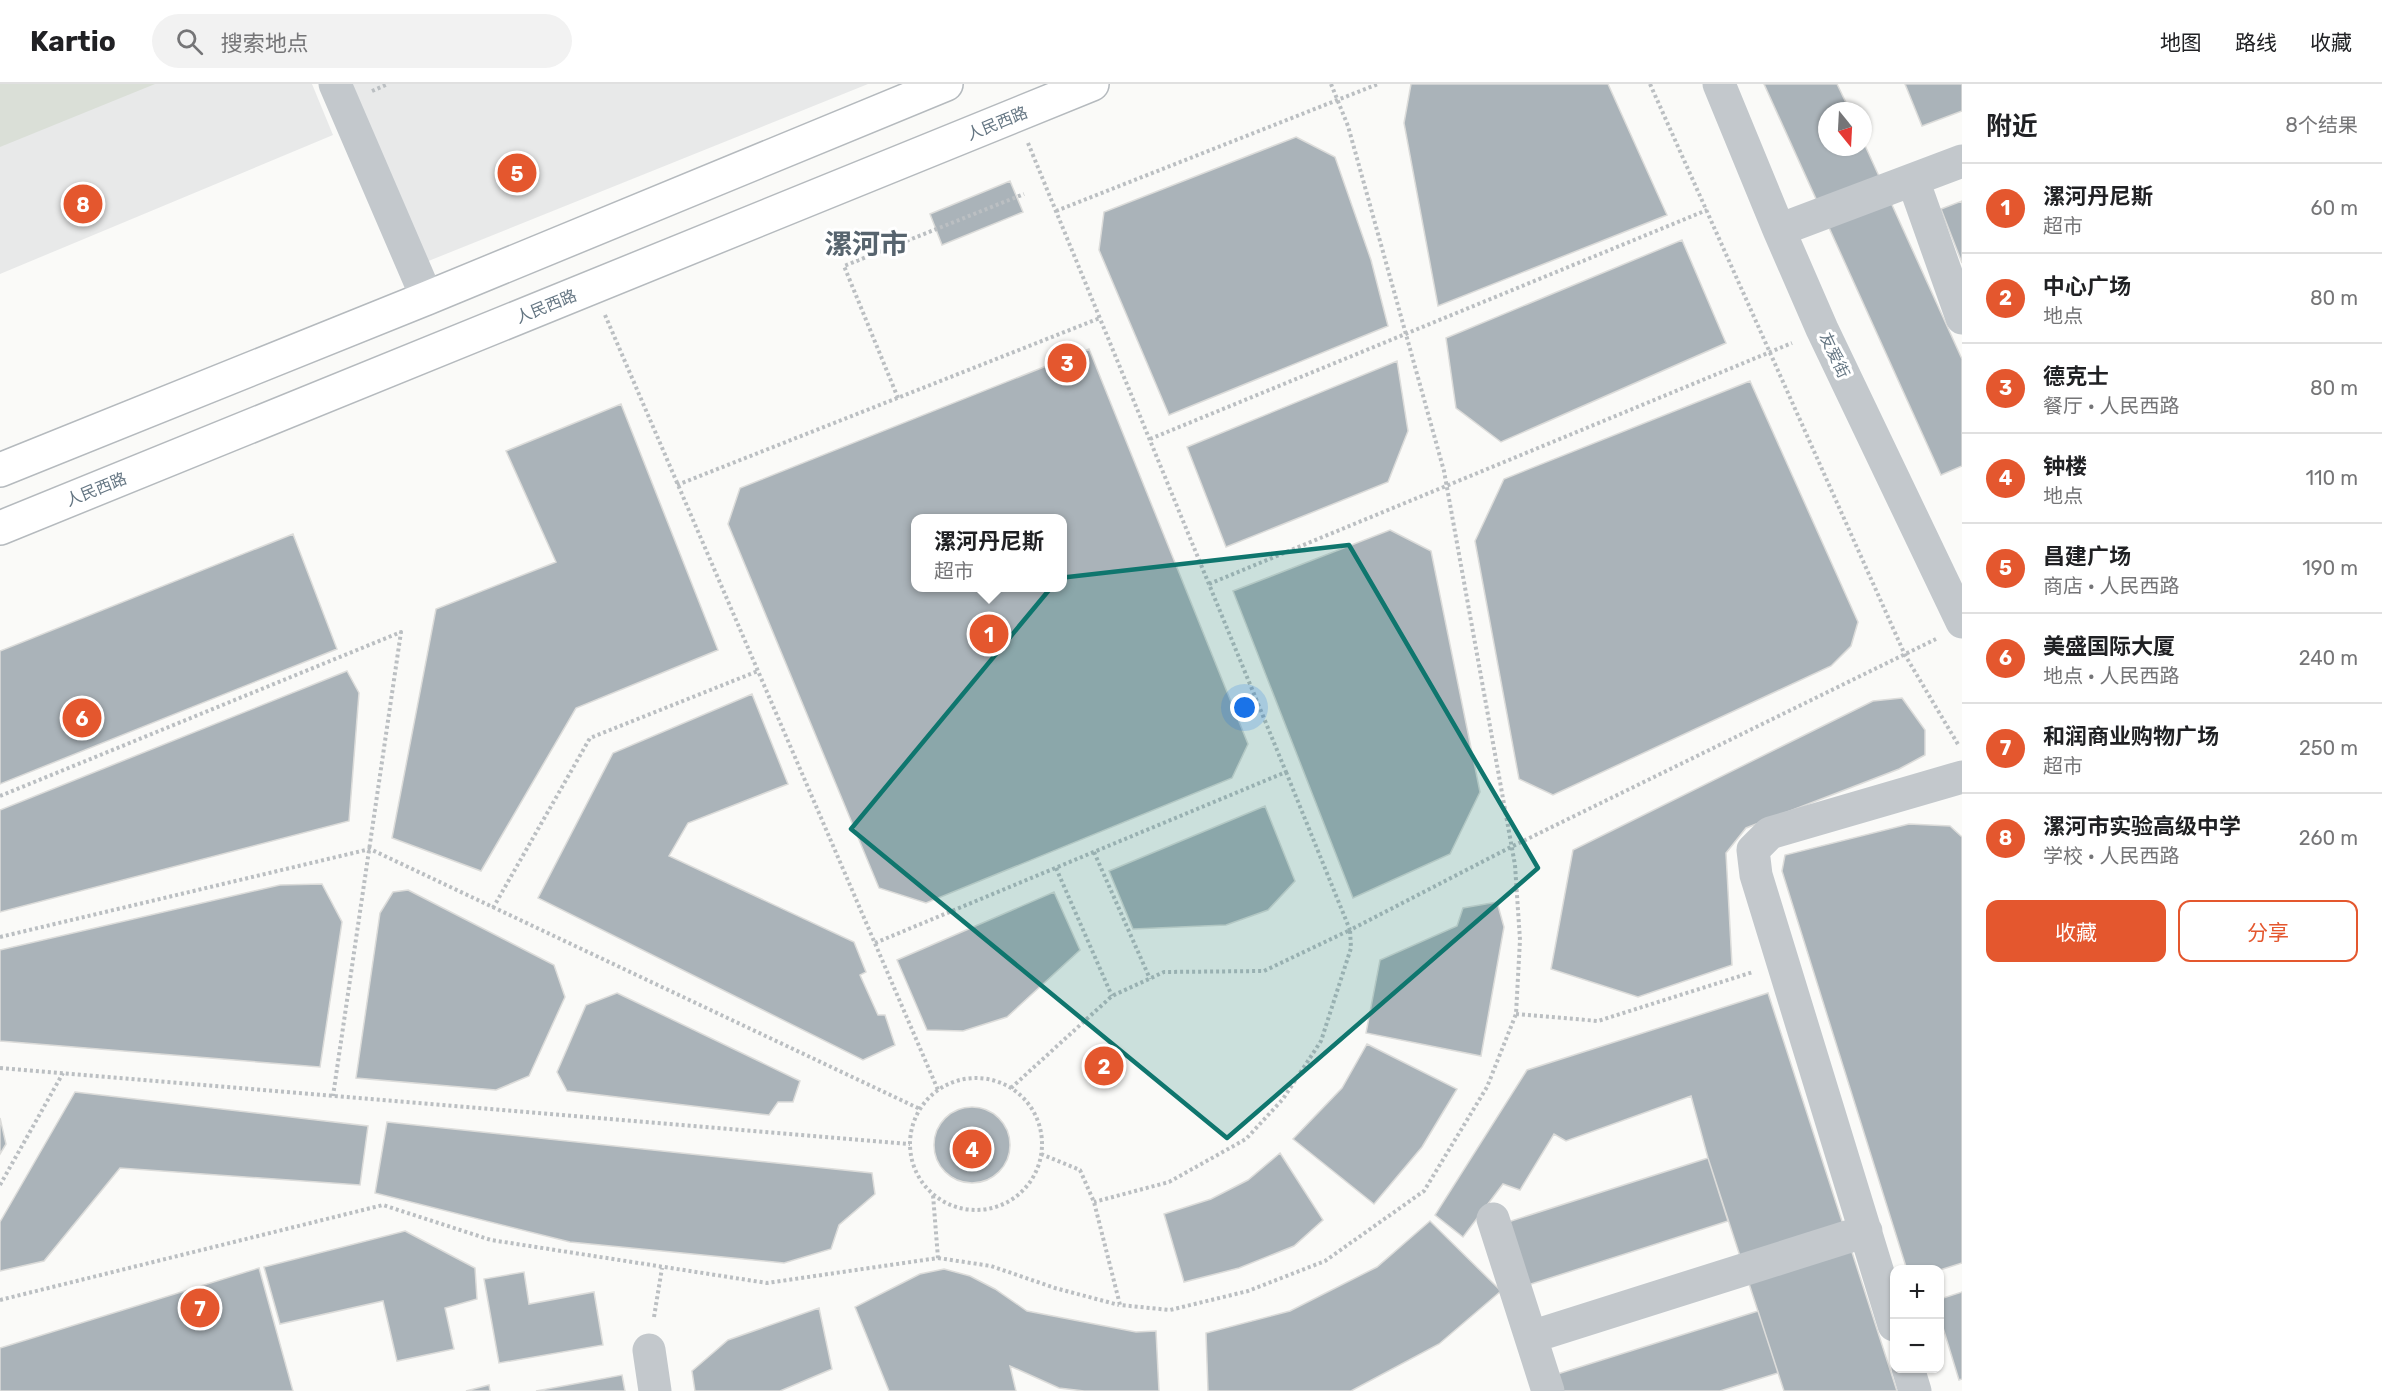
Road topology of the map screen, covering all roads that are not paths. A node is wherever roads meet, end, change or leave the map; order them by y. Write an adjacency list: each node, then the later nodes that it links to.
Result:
1 (335, 84): 8 (street)
2 (946, 84): 8 (main road)
3 (1092, 84): 11 (main road, 人民西路)
4 (1719, 84): 7 (street, 友爱街)
5 (1962, 161): 6 (street)
6 (1913, 180): 7 (street); 9 (street)
7 (1779, 230): 12 (street, 友爱街)
8 (428, 298): 10 (main road)
9 (1961, 311)
10 (0, 470)
11 (0, 528)
12 (1952, 629)
13 (1962, 777): 15 (street)
14 (1492, 1219): 17 (street)
15 (1866, 1231): 16 (street); 17 (street)
16 (1892, 1319)
17 (1531, 1337): 21 (street)
18 (649, 1350): 20 (street)
19 (1910, 1373): 22 (street)
20 (655, 1391)
21 (1548, 1391)
22 (1915, 1391)

